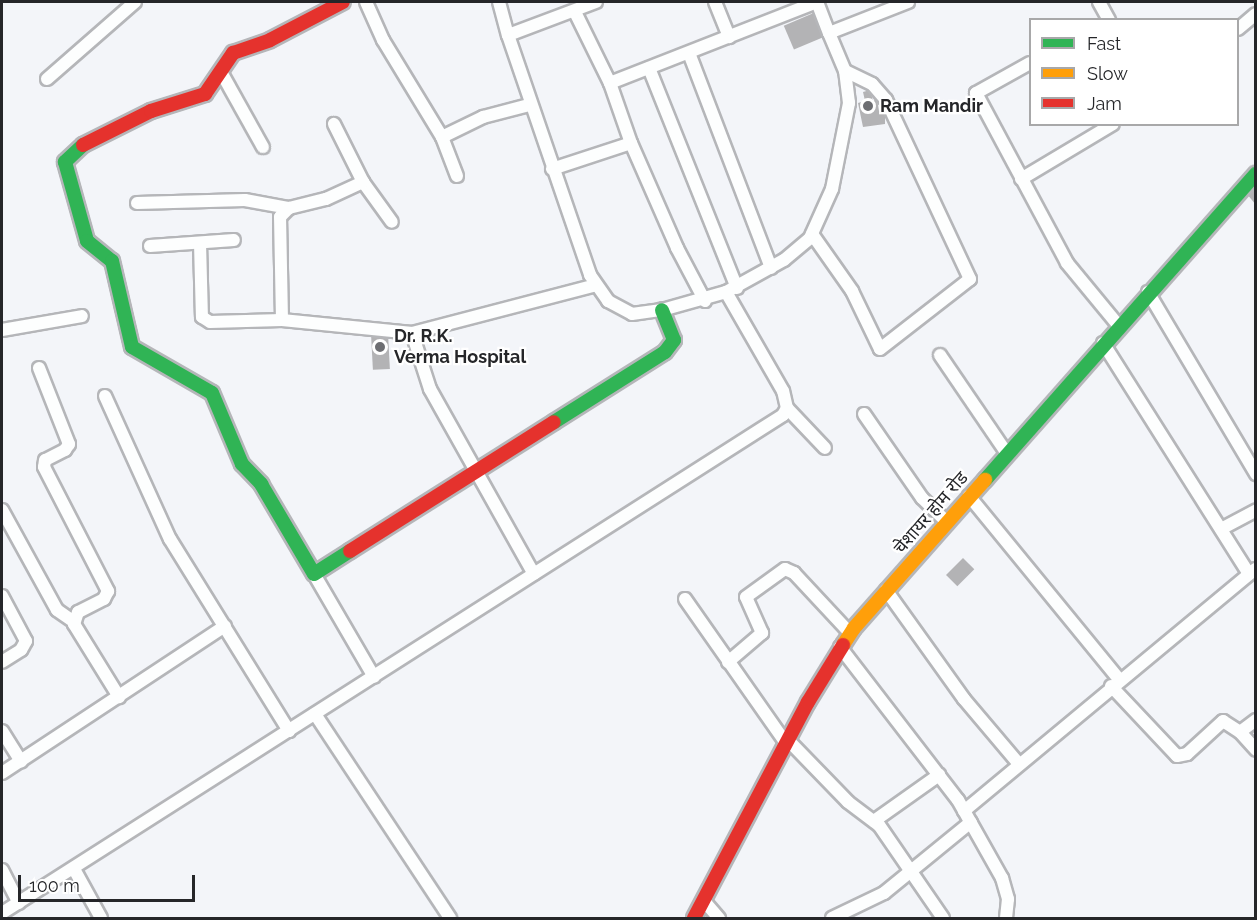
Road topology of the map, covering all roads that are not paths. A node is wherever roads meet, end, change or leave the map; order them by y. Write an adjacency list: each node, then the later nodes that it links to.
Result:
1 (135, 2): 22 (street)
2 (343, 2): 21 (street)
3 (366, 2): 27 (street)
4 (499, 2): 15 (street)
5 (596, 2): 10 (street)
6 (715, 2): 16 (street)
7 (817, 2): 14 (street); 16 (street)
8 (908, 2): 14 (street)
9 (1099, 2): 12 (street)
10 (575, 12): 15 (street); 23 (street)
11 (1256, 14): 13 (street)
12 (1107, 18)
13 (1239, 27)
14 (829, 33): 20 (street)
15 (508, 35): 24 (street)
16 (729, 38): 17 (street)
17 (689, 53): 19 (street); 42 (street)
18 (1029, 64): 33 (street)
19 (649, 69): 23 (street); 44 (street)
20 (845, 71): 38 (street); 38 (street)
21 (222, 72): 29 (street); 69 (street)
22 (46, 80)
23 (610, 83): 28 (street)
24 (529, 105): 27 (street); 30 (street)
25 (334, 124): 34 (street)
26 (1110, 126): 33 (street)
27 (442, 137): 32 (street)
28 (631, 143): 30 (street); 46 (street)
29 (262, 147)
30 (552, 170): 43 (street)
31 (1256, 174): 45 (street, चेशायर होम रोड)
32 (457, 176)
33 (1021, 179): 50 (street)
34 (363, 182): 36 (street); 37 (street)
35 (137, 203): 36 (street)
36 (289, 208): 49 (street)
37 (392, 222)
38 (812, 234): 42 (street)
39 (234, 240): 40 (street)
40 (200, 243): 41 (street); 49 (street)
41 (150, 246)
42 (771, 268): 44 (street)
43 (596, 285): 47 (street); 52 (street)
44 (731, 290): 46 (street); 57 (street)
45 (1148, 292): 50 (street, चेशायर होम रोड); 62 (street)
46 (705, 301): 47 (street)
47 (662, 310): 61 (street)
48 (82, 316): 51 (street)
49 (282, 320): 52 (street)
50 (1119, 326): 53 (street, चेशायर होम रोड)
51 (2, 330)
52 (412, 333): 61 (street)
53 (1103, 343): 60 (street, चेशायर होम रोड); 67 (street)
54 (940, 355): 60 (street)
55 (39, 368): 74 (street)
56 (105, 396): 75 (street)
57 (787, 408): 59 (street); 70 (street)
58 (864, 414): 66 (street)
59 (825, 448)
60 (1006, 452): 63 (street, चेशायर होम रोड)
61 (476, 474): 69 (street); 70 (street)
62 (1256, 474)
63 (969, 496): 66 (street, चेशायर होम रोड); 81 (street)
64 (2, 510): 74 (street)
65 (1256, 510): 67 (street)
66 (947, 522): 71 (street, चेशायर होम रोड)
67 (1221, 529): 68 (street)
68 (1252, 571): 81 (street)
69 (314, 574): 80 (street)
70 (534, 574): 80 (street)
71 (886, 590): 76 (street, चेशायर होम रोड); 91 (street)
72 (2, 596): 78 (street)
73 (685, 599): 79 (street)
74 (73, 621): 82 (street)
75 (225, 626): 82 (street); 86 (street)
76 (850, 633): 77 (street, चेशायर होम रोड); 79 (street)
77 (840, 647): 88 (street, चेशायर होम रोड); 93 (street)
78 (2, 662)
79 (728, 662): 88 (street)
80 (374, 677): 83 (street)
81 (1115, 682): 87 (street); 91 (street)
82 (119, 697): 90 (street)
83 (315, 714): 86 (street); 104 (street)
84 (1256, 720): 87 (street)
85 (2, 731): 90 (street)
86 (289, 731): 97 (street)
87 (1240, 732): 89 (street)
88 (787, 742): 95 (street); 100 (street, चेशायर होम रोड)
89 (1256, 750)
90 (21, 761): 92 (street)
91 (1018, 764): 94 (street)
92 (2, 773)
93 (939, 775): 94 (street); 95 (street)
94 (964, 811): 96 (street)
95 (874, 821): 99 (street)
96 (970, 822): 99 (street); 109 (street)
97 (74, 869): 101 (street); 103 (street)
98 (2, 870): 101 (street)
99 (911, 870): 107 (street); 108 (street)
100 (704, 901): 105 (street, चेशायर होम रोड); 106 (street)
101 (19, 903): 102 (street)
102 (2, 913)
103 (101, 918)
104 (450, 918)
105 (694, 918)
106 (719, 918)
107 (832, 918)
108 (943, 918)
109 (1006, 918)

